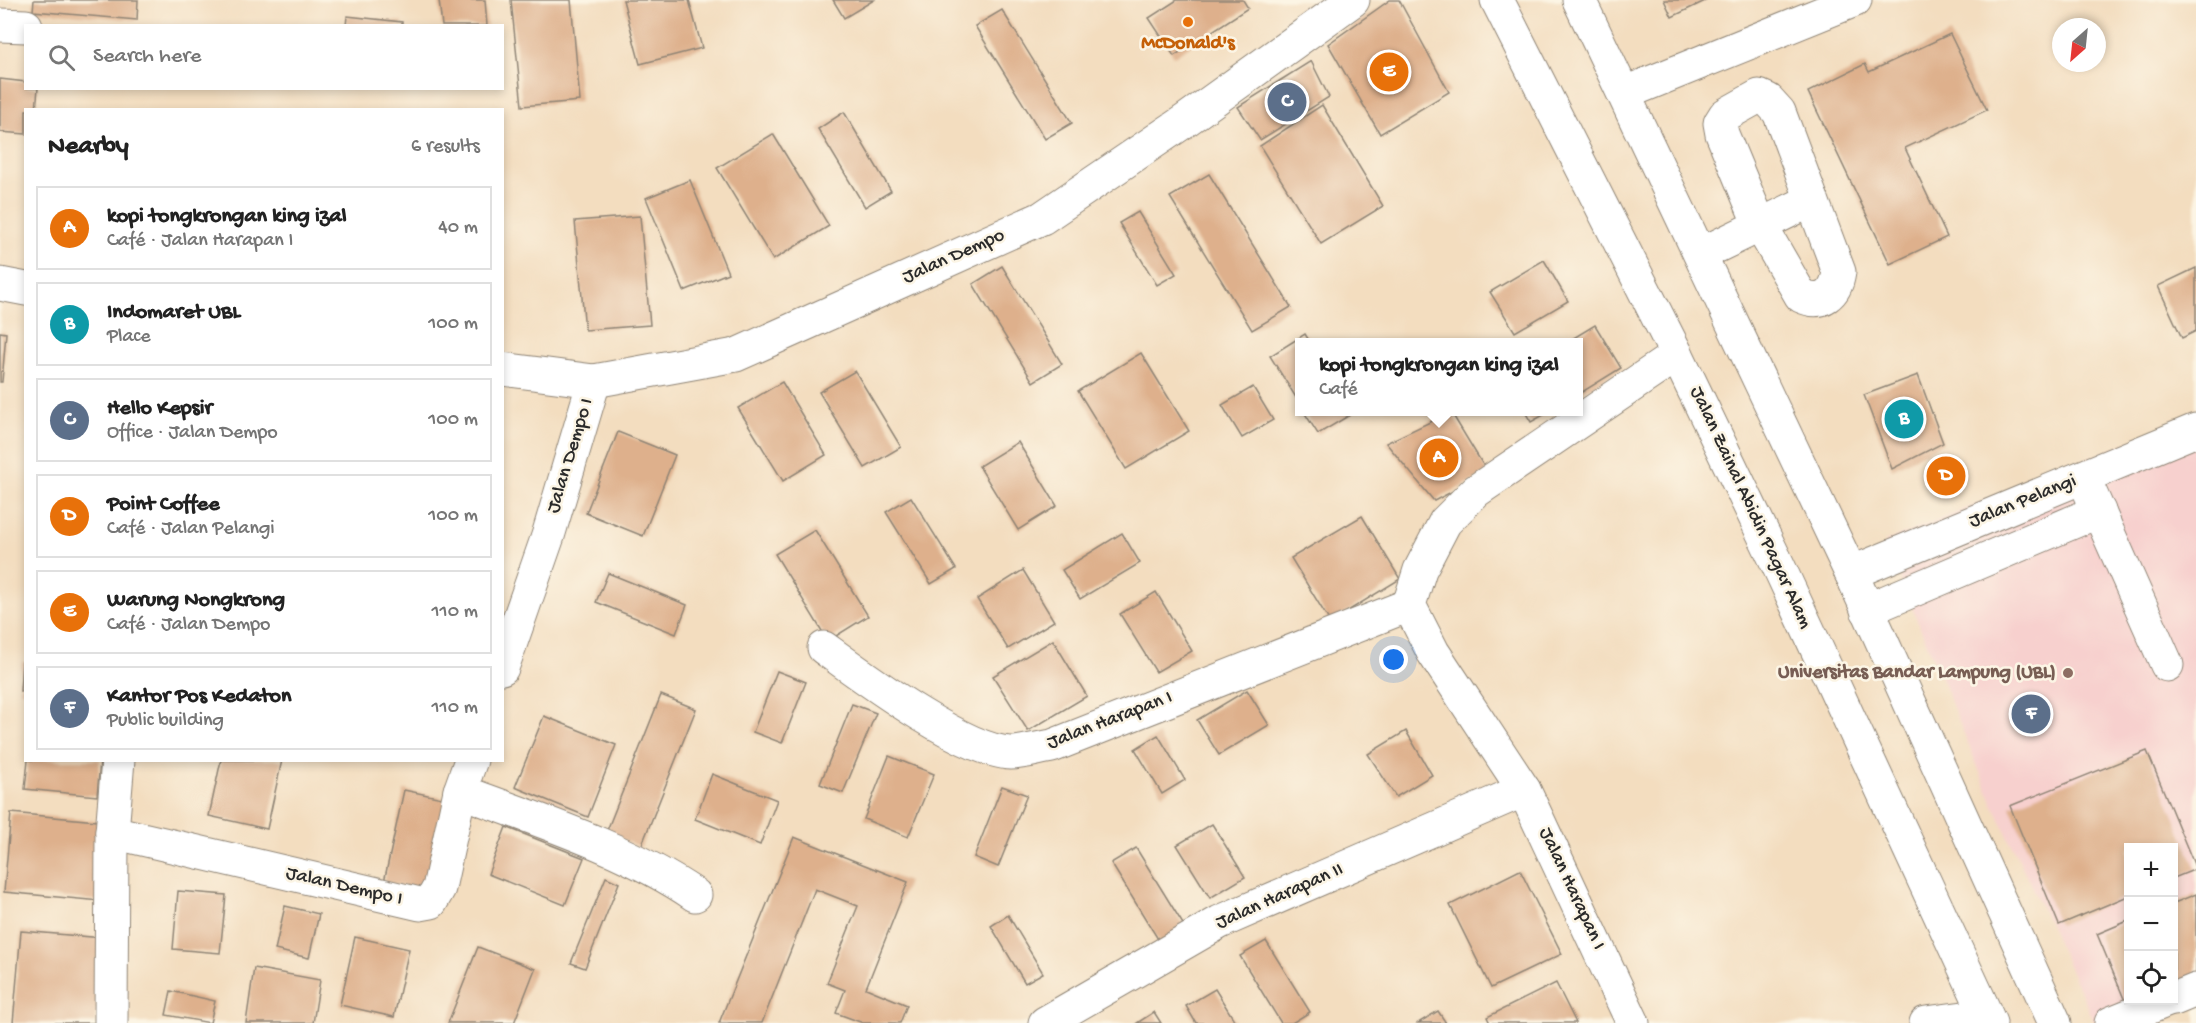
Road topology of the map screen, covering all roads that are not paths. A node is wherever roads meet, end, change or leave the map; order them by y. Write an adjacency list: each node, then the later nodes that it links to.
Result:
1 (1353, 0): 15 (main road, Jalan Dempo)
2 (1497, 0): 13 (main road, Jalan Zainal Abidin Pagar Alam)
3 (1579, 0): 7 (main road)
4 (1855, 0): 7 (main road)
5 (0, 25): 6 (main road)
6 (24, 26)
7 (1625, 93): 10 (main road)
8 (1812, 200): 9 (main road); 9 (main road); 9 (main road)
9 (1760, 224): 10 (main road)
10 (1701, 254): 19 (main road)
11 (0, 284): 12 (main road)
12 (24, 289)
13 (1677, 355): 20 (main road); 34 (main road, Jalan Zainal Abidin Pagar Alam)
14 (504, 369): 15 (main road, Jalan Dempo)
15 (594, 381): 23 (main road, Jalan Dempo I)
16 (2196, 430): 17 (main road, Jalan Pelangi)
17 (2083, 477): 18 (main road); 19 (main road, Jalan Pelangi)
18 (2099, 511): 21 (main road); 24 (main road)
19 (1851, 573): 21 (main road)
20 (1409, 605): 22 (main road, Jalan Harapan I); 27 (main road, Jalan Harapan I)
21 (1867, 610): 39 (main road)
22 (824, 648)
23 (504, 662)
24 (2167, 665)
25 (118, 762): 29 (main road)
26 (470, 762): 28 (main road, Jalan Dempo I)
27 (1524, 790): 36 (main road, Jalan Harapan II); 37 (main road, Jalan Harapan I)
28 (460, 791): 29 (main road, Jalan Dempo I); 30 (main road)
29 (112, 832): 35 (main road)
30 (695, 894)
31 (2196, 990): 32 (main road)
32 (2178, 997)
33 (2156, 1005): 40 (main road)
34 (1988, 1019): 38 (main road)
35 (111, 1023)
36 (1045, 1023)
37 (1633, 1023)
38 (1926, 1023)
39 (2055, 1023)
40 (2111, 1023)

